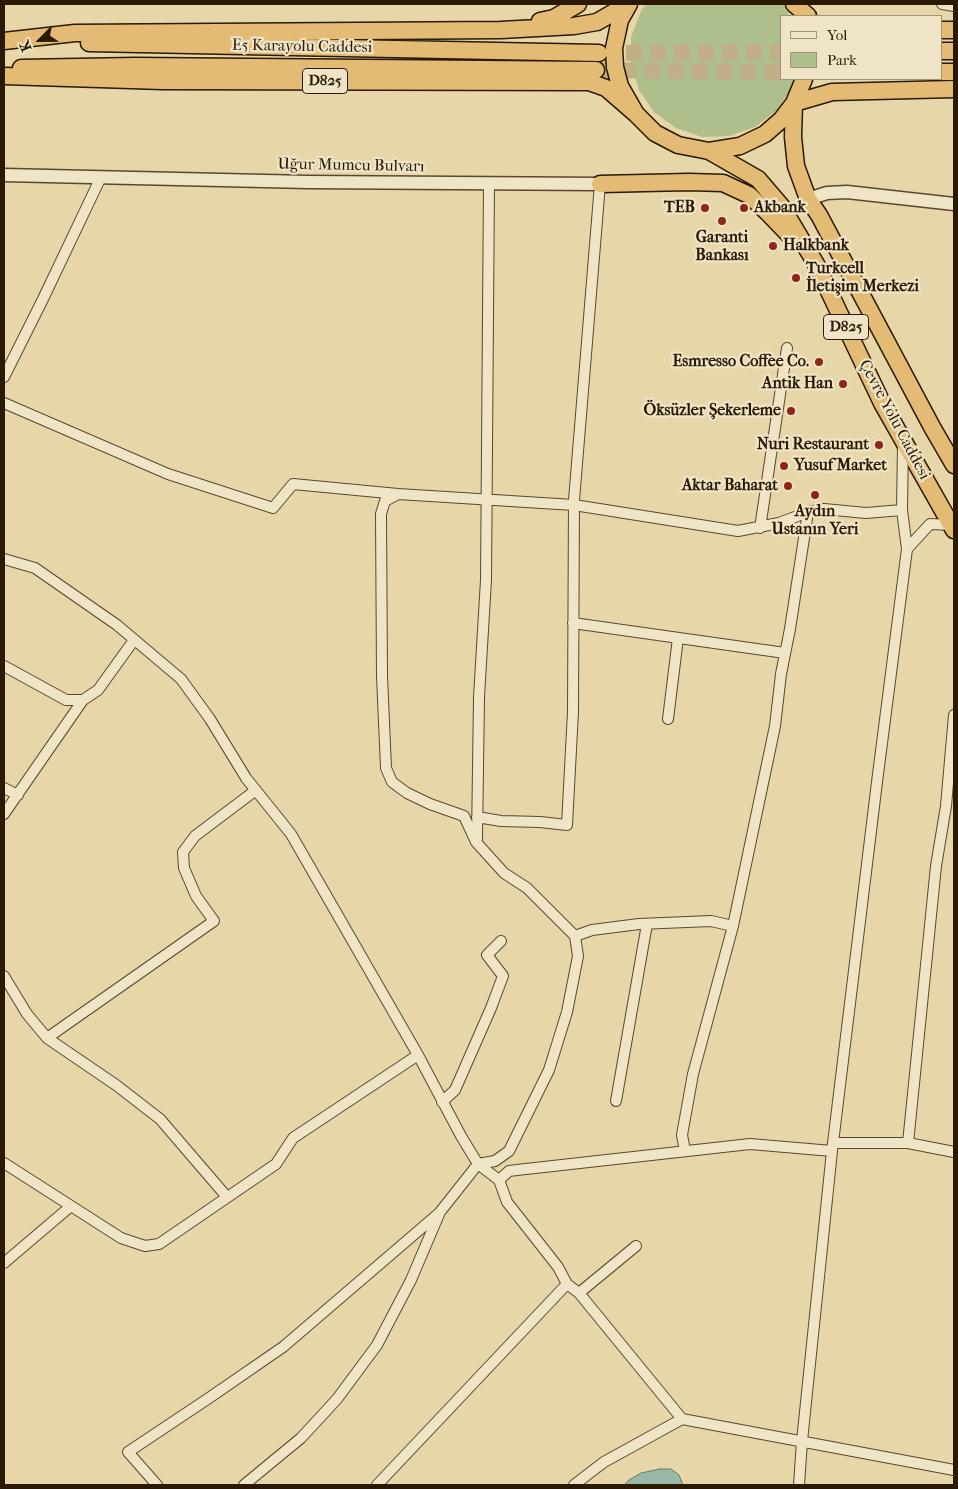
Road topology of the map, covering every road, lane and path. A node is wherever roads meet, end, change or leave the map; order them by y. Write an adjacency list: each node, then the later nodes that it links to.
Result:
1 (578, 4): 8 (highway)
2 (624, 4): 8 (highway)
3 (629, 4): 17 (highway)
4 (794, 4): 7 (highway)
5 (942, 4): 6 (street)
6 (954, 6)
7 (807, 15)
8 (501, 30): 9 (highway)
9 (4, 41): 10 (highway, E5 Karayolu Caddesi)
10 (599, 53)
11 (4, 68): 12 (highway, E5 Karayolu Caddesi)
12 (596, 70)
13 (4, 76): 17 (highway, D825)
14 (804, 80): 16 (highway, D825)
15 (954, 89): 16 (highway)
16 (794, 103): 18 (highway); 23 (highway, Çevre Yolu Caddesi / D825)
17 (636, 114): 18 (highway, D825)
18 (709, 150): 25 (highway, Çevre Yolu Caddesi / D825)
19 (4, 175): 20 (street, Uğur Mumcu Bulvarı)
20 (101, 177): 21 (street, Uğur Mumcu Bulvarı); 27 (street)
21 (489, 183): 22 (street, Uğur Mumcu Bulvarı); 32 (street)
22 (600, 184): 25 (highway); 33 (street)
23 (808, 198): 24 (street); 30 (highway, Çevre Yolu Caddesi / D825)
24 (954, 204)
25 (816, 264): 29 (highway, Çevre Yolu Caddesi / D825)
26 (788, 348): 36 (street)
27 (4, 376)
28 (4, 403): 31 (street)
29 (903, 440): 34 (street); 37 (highway, Çevre Yolu Caddesi / D825)
30 (954, 465)
31 (398, 494): 32 (street); 54 (street)
32 (486, 499): 33 (street); 53 (street)
33 (574, 505): 36 (street); 40 (street)
34 (902, 510): 35 (street); 38 (street)
35 (808, 512): 36 (street); 43 (street)
36 (760, 528)
37 (953, 528): 38 (street)
38 (907, 549): 65 (street)
39 (4, 559): 42 (street)
40 (573, 623): 41 (street); 53 (street)
41 (678, 638): 43 (street); 47 (street)
42 (134, 640): 45 (street); 49 (street)
43 (785, 653): 56 (street)
44 (4, 666): 45 (street)
45 (83, 700): 50 (street)
46 (954, 715): 51 (street)
47 (668, 719)
48 (4, 788): 50 (street)
49 (256, 790): 60 (street); 61 (street)
50 (18, 795): 52 (street)
51 (950, 806): 64 (street)
52 (4, 814)
53 (477, 817): 54 (street)
54 (476, 842): 57 (street)
55 (647, 924): 56 (street); 57 (street); 62 (street)
56 (733, 926): 66 (street)
57 (575, 936): 69 (street)
58 (501, 941): 63 (street)
59 (4, 976): 60 (street)
60 (47, 1038): 71 (street)
61 (418, 1055): 63 (street); 71 (street)
62 (616, 1101)
63 (442, 1102): 69 (street)
64 (908, 1143): 65 (street); 67 (street)
65 (833, 1147): 66 (street); 79 (street)
66 (685, 1151): 70 (street)
67 (954, 1152)
68 (4, 1163): 72 (street)
69 (478, 1164): 70 (street); 73 (street)
70 (500, 1180): 76 (street)
71 (227, 1198): 72 (street)
72 (71, 1206): 75 (street)
73 (440, 1212): 81 (street); 82 (street)
74 (636, 1246): 77 (street)
75 (4, 1263)
76 (567, 1284): 77 (street); 83 (street)
77 (579, 1293): 78 (street)
78 (682, 1420): 79 (street); 84 (street)
79 (802, 1441): 80 (street); 85 (street)
80 (954, 1470)
81 (157, 1485)
82 (244, 1485)
83 (377, 1485)
84 (574, 1485)
85 (799, 1485)

